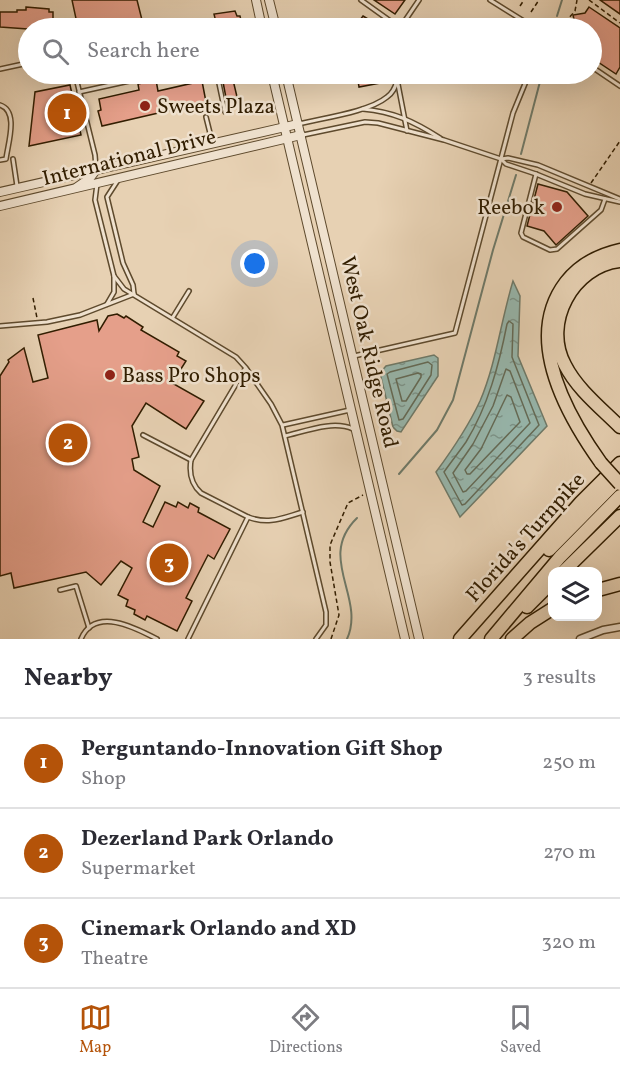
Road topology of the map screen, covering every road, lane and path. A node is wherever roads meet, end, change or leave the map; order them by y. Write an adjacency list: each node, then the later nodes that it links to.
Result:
1 (256, 0): 14 (street)
2 (269, 0): 15 (street)
3 (361, 0): 16 (lane)
4 (419, 0): 17 (lane)
5 (490, 0): 11 (lane)
6 (499, 0): 11 (lane)
7 (524, 0): 12 (path)
8 (539, 0): 13 (path)
9 (577, 0): 19 (path)
10 (590, 0): 20 (path)
11 (500, 6): 18 (lane)
12 (520, 6)
13 (531, 12)
14 (260, 18)
15 (274, 18)
16 (386, 18)
17 (407, 18)
18 (519, 18)
19 (569, 18)
20 (620, 23)
21 (18, 65): 22 (lane)
22 (0, 69)
23 (602, 74): 32 (lane)
24 (77, 84): 33 (lane)
25 (115, 84): 33 (lane)
26 (219, 84): 36 (lane)
27 (274, 84): 40 (street, West Oak Ridge Road)
28 (288, 84): 39 (street, West Oak Ridge Road)
29 (396, 84): 35 (lane)
30 (398, 84): 38 (lane)
31 (526, 84): 48 (lane)
32 (620, 86)
33 (79, 92): 51 (lane)
34 (0, 105): 49 (lane)
35 (362, 109): 38 (lane); 39 (lane)
36 (225, 112)
37 (206, 117): 46 (lane)
38 (404, 118): 41 (lane); 44 (lane)
39 (298, 124): 40 (street, International Drive); 42 (street, West Oak Ridge Road)
40 (284, 127): 43 (street, West Oak Ridge Road); 46 (street, International Drive)
41 (407, 131): 42 (lane); 44 (lane)
42 (301, 135): 43 (street, International Drive); 74 (street, West Oak Ridge Road)
43 (287, 138): 53 (street, International Drive); 76 (street, West Oak Ridge Road)
44 (444, 140): 48 (lane)
45 (620, 141): 54 (path)
46 (212, 143): 50 (street, International Drive)
47 (13, 159): 56 (lane)
48 (501, 159): 52 (lane); 58 (lane); 74 (lane)
49 (0, 160)
50 (126, 164): 51 (street, International Drive); 55 (street)
51 (96, 170): 56 (street, International Drive); 57 (street)
52 (536, 174): 60 (lane); 61 (lane)
53 (118, 179): 55 (street, International Drive); 68 (lane)
54 (591, 183)
55 (97, 184): 57 (street, International Drive); 66 (lane)
56 (18, 188): 59 (street, International Drive)
57 (71, 190): 63 (street, International Drive)
58 (602, 191): 60 (lane); 62 (lane)
59 (0, 192)
60 (599, 197): 61 (lane)
61 (605, 199): 62 (lane)
62 (620, 200)
63 (0, 206)
64 (620, 250): 87 (highway, bridge)
65 (620, 261): 78 (highway)
66 (114, 276): 68 (lane); 70 (lane)
67 (189, 291): 71 (lane)
68 (134, 294): 70 (lane); 71 (lane)
69 (33, 298): 72 (path)
70 (107, 304): 73 (lane)
71 (173, 317): 75 (lane)
72 (37, 318)
73 (0, 326)
74 (352, 357): 79 (street, West Oak Ridge Road)
75 (246, 368): 77 (lane); 84 (lane)
76 (351, 410): 77 (lane); 79 (street); 80 (street, West Oak Ridge Road)
77 (282, 425): 82 (lane)
78 (620, 426)
79 (370, 427): 108 (street, West Oak Ridge Road)
80 (356, 430): 82 (lane); 107 (street, West Oak Ridge Road)
81 (143, 435): 84 (lane)
82 (285, 436): 91 (lane)
83 (620, 456): 90 (highway)
84 (191, 459): 93 (lane)
85 (620, 463): 90 (highway, Florida's Turnpike)
86 (620, 478): 109 (highway)
87 (620, 484)
88 (364, 495): 106 (path)
89 (620, 496): 110 (highway)
90 (581, 502): 109 (highway, Florida's Turnpike)
91 (303, 512): 93 (lane); 105 (lane)
92 (620, 516): 94 (highway)
93 (248, 517): 104 (lane)
94 (568, 567)
95 (620, 584): 97 (highway)
96 (548, 586): 110 (highway)
97 (602, 589)
98 (60, 590): 101 (lane)
99 (548, 612): 111 (highway)
100 (620, 627): 112 (street)
101 (89, 628): 102 (lane); 103 (lane)
102 (81, 639)
103 (157, 639)
104 (188, 639)
105 (316, 639)
106 (331, 639)
107 (405, 639)
108 (419, 639)
109 (461, 639)
110 (493, 639)
111 (512, 639)
112 (580, 639)

